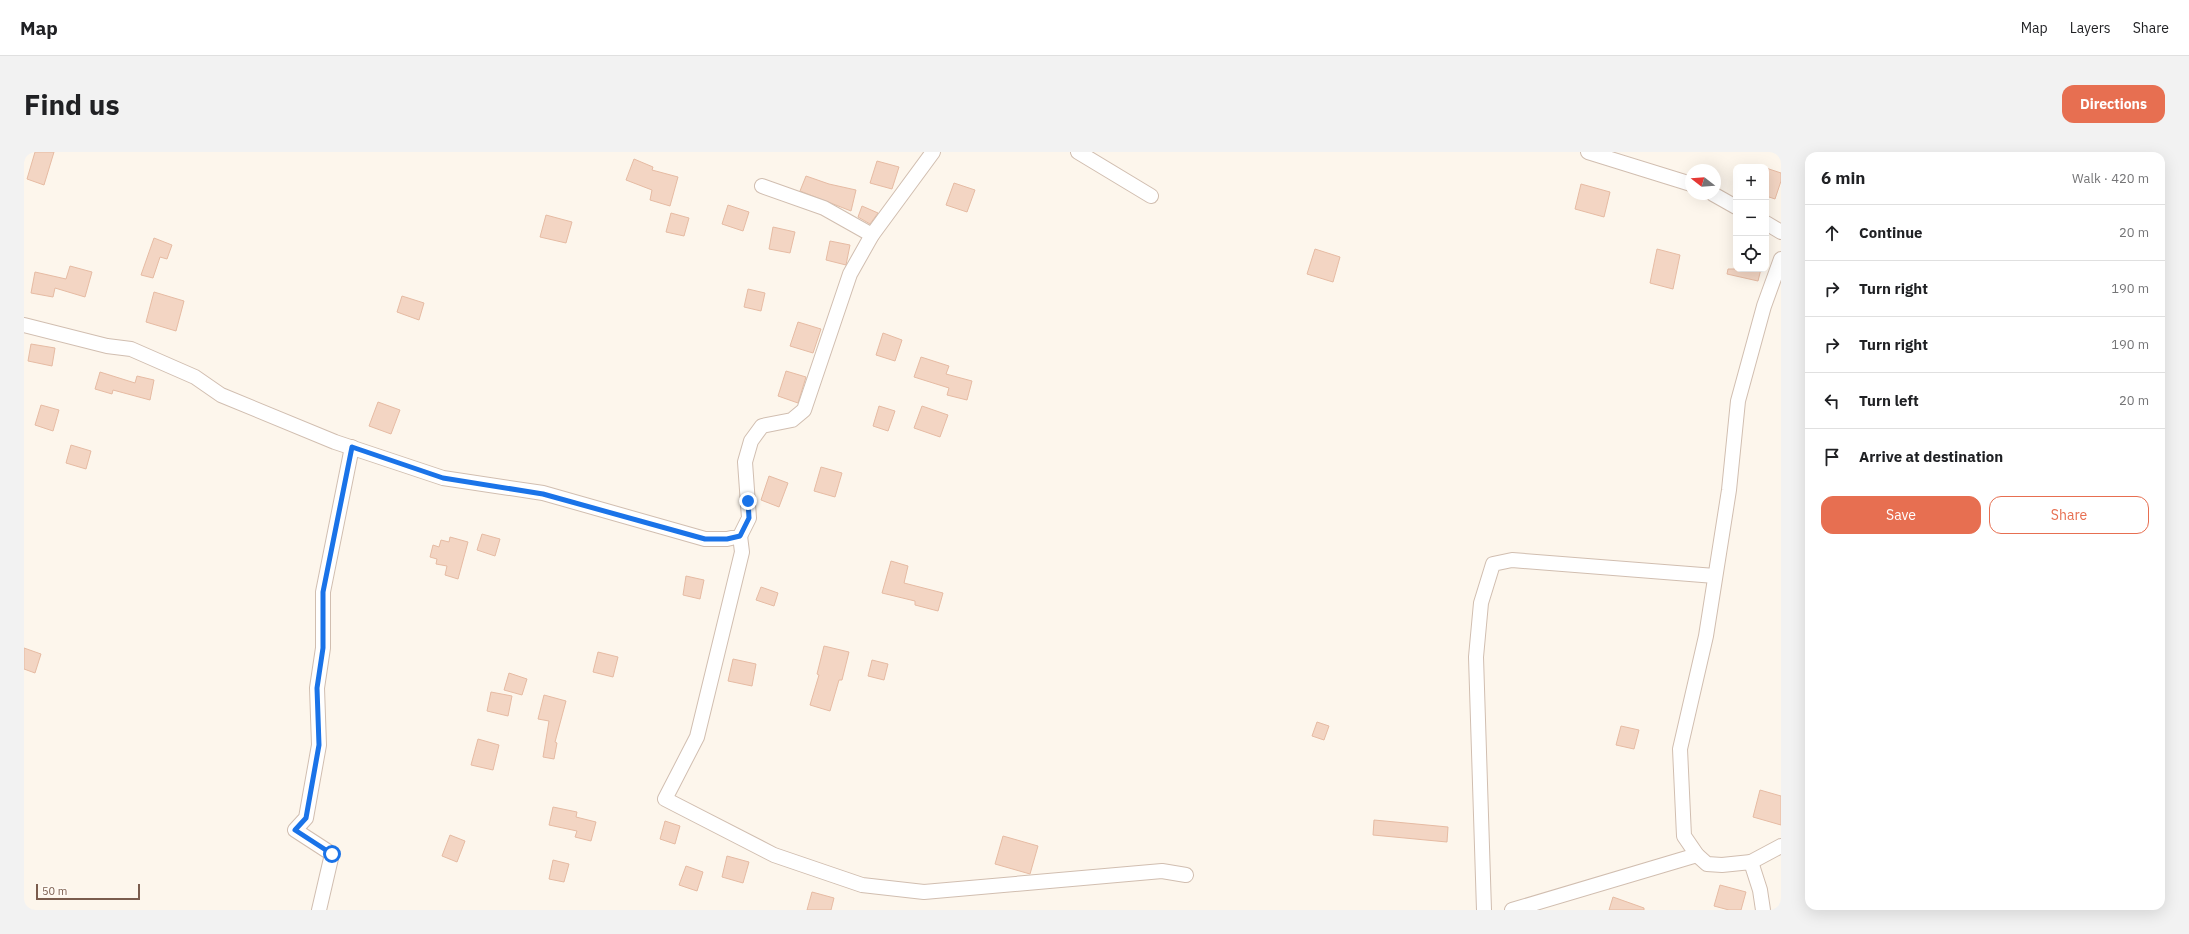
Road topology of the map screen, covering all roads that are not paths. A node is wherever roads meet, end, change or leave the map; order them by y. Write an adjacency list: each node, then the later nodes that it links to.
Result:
1 (933, 152): 11 (street)
2 (1078, 152): 6 (street)
3 (1588, 152): 4 (street)
4 (1685, 182)
5 (762, 186): 11 (street)
6 (1150, 196)
7 (1721, 199): 8 (street)
8 (1733, 205)
9 (1769, 225): 10 (street)
10 (1781, 232)
11 (872, 235): 15 (street)
12 (1781, 259): 16 (street)
13 (24, 325): 14 (street)
14 (352, 447): 15 (street); 21 (street)
15 (740, 536): 20 (street)
16 (1715, 576): 18 (street); 22 (street)
17 (1781, 846): 19 (street)
18 (1697, 855): 19 (street); 23 (street)
19 (1752, 862): 24 (street)
20 (1186, 875)
21 (319, 910)
22 (1484, 910)
23 (1512, 910)
24 (1763, 910)

